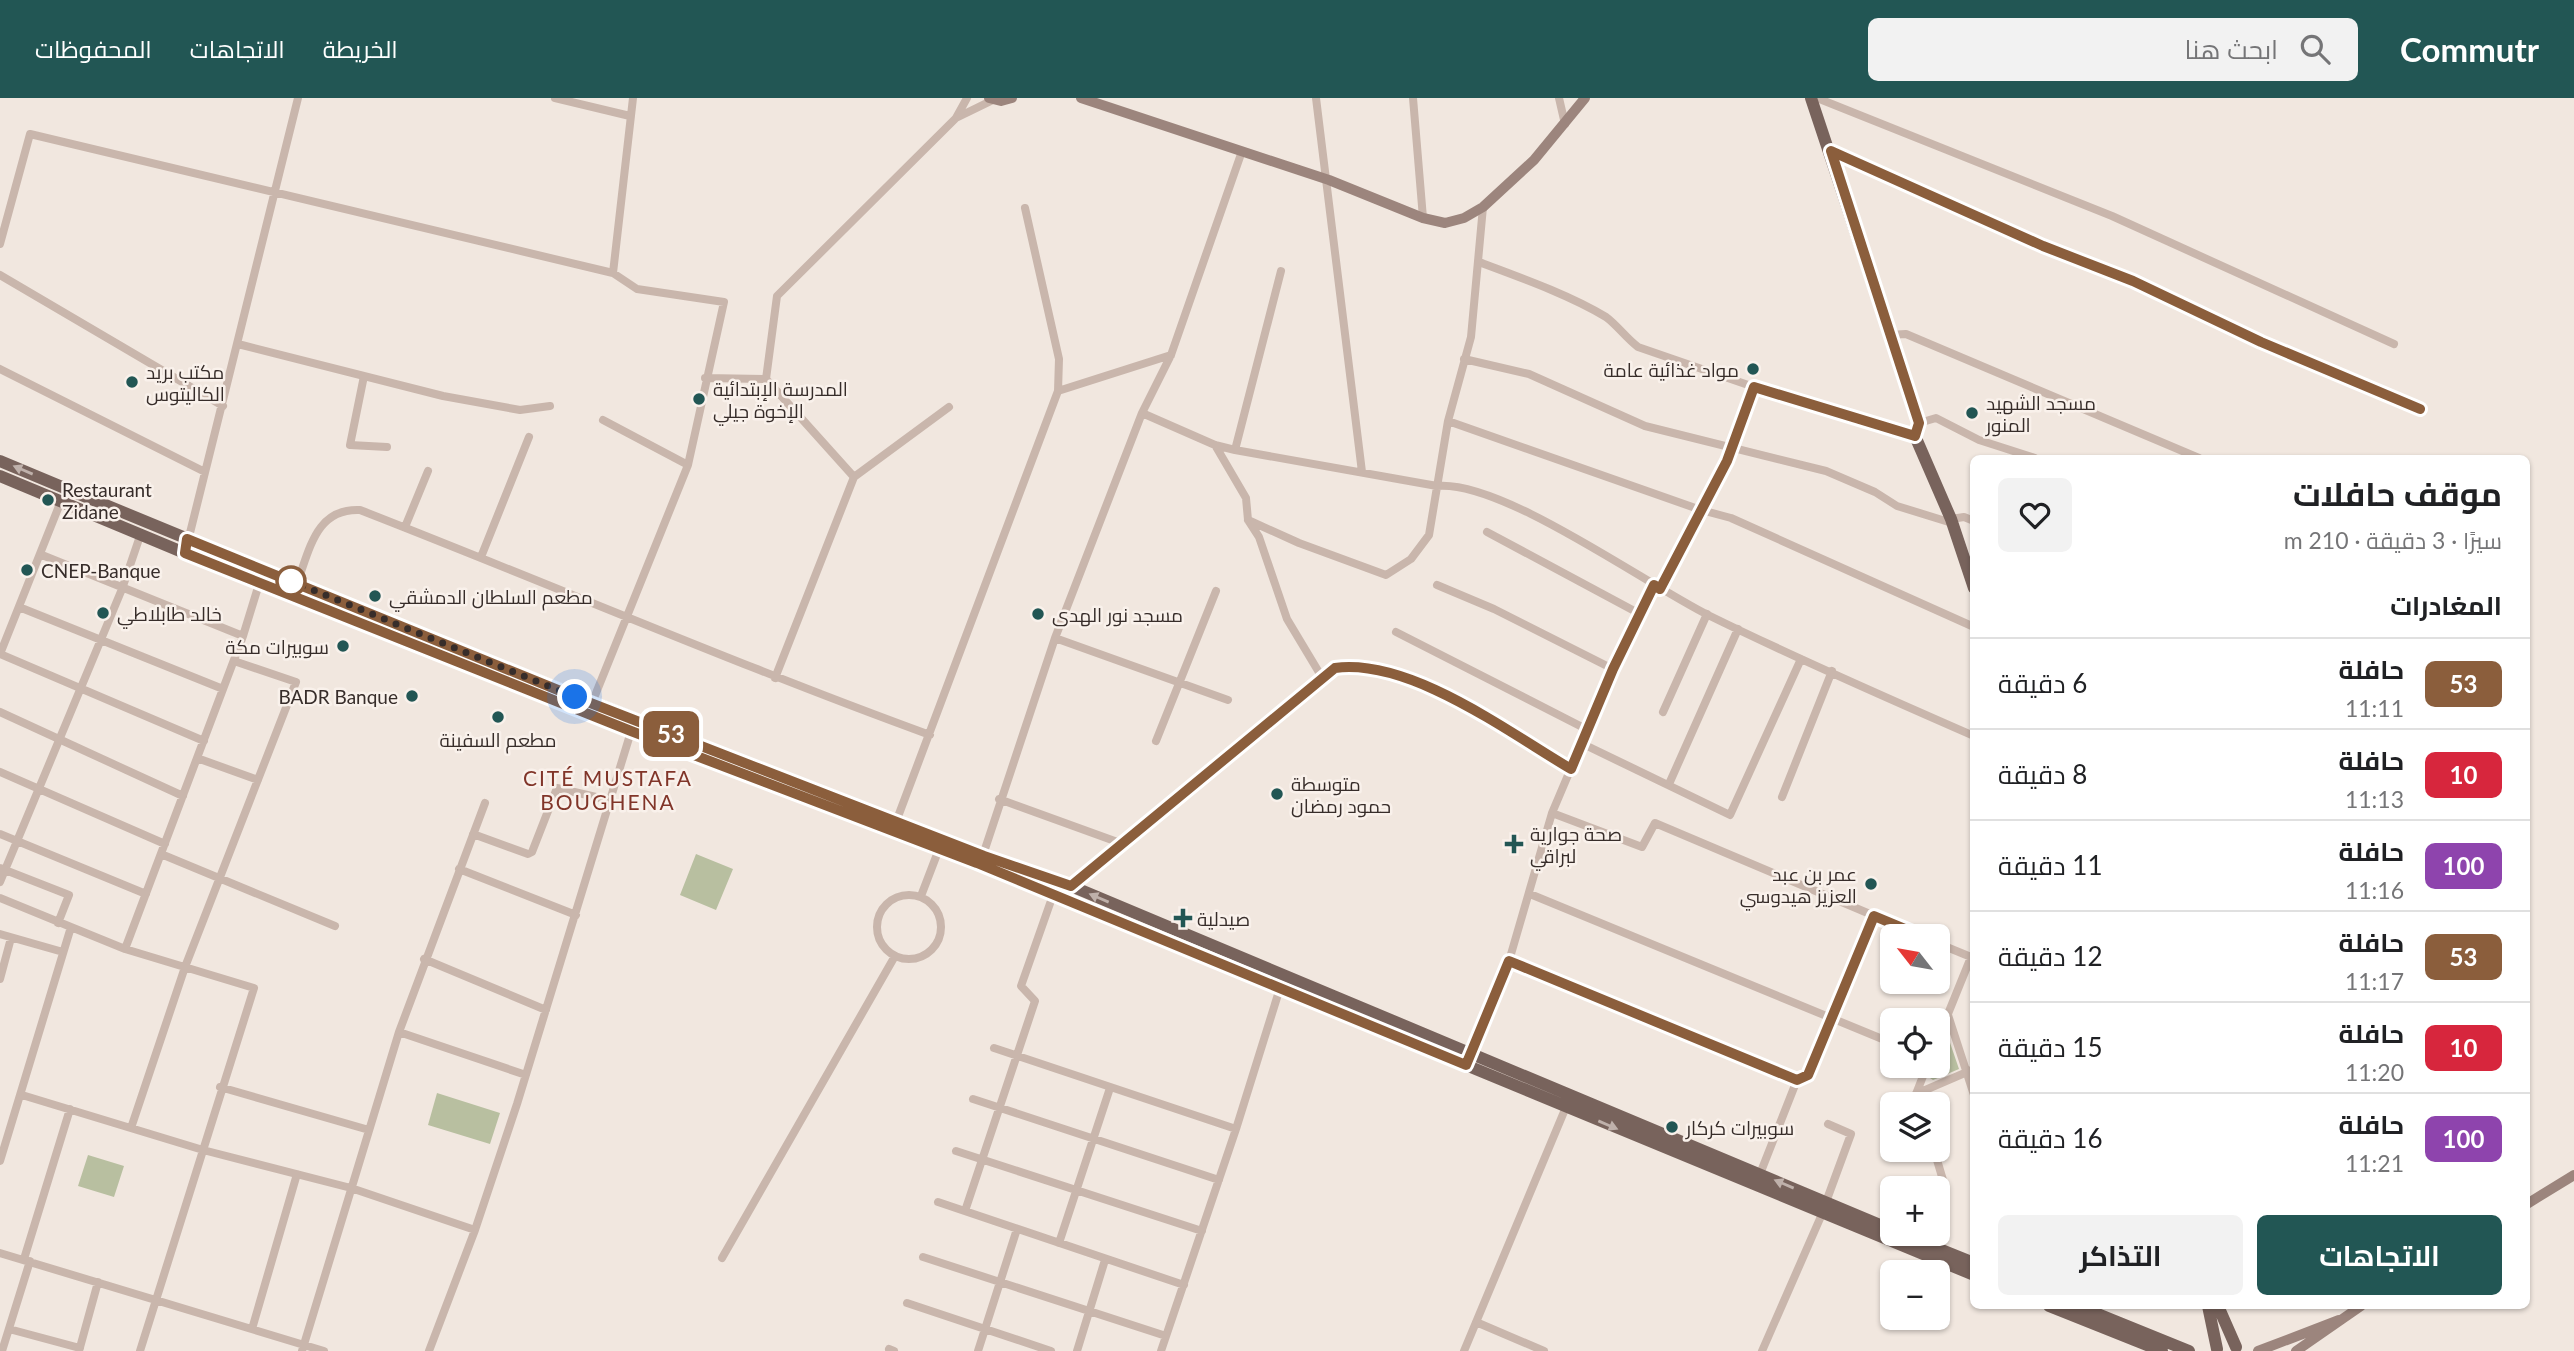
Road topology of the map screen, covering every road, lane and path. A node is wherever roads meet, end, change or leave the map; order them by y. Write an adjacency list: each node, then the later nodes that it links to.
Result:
1 (299, 98): 20 (street)
2 (555, 98): 14 (street)
3 (633, 98): 14 (street)
4 (967, 98): 15 (street)
5 (1012, 98): 13 (street)
6 (1081, 98): 18 (street)
7 (1316, 98): 19 (street)
8 (1413, 98): 23 (street)
9 (1559, 98): 16 (street)
10 (1584, 98): 16 (street)
11 (1811, 98): 17 (main road)
12 (1816, 98): 31 (street)
13 (991, 99): 15 (street)
14 (630, 116): 27 (street)
15 (956, 118): 37 (street)
16 (1564, 124): 21 (street)
17 (1831, 151): 29 (main road); 43 (street)
18 (1241, 154): 19 (street); 32 (street)
19 (1329, 180): 23 (street); 59 (street)
20 (275, 191): 24 (street); 27 (street); 30 (street)
21 (1483, 207): 23 (street); 25 (street)
22 (1025, 208): 39 (street)
23 (1423, 218)
24 (0, 244)
25 (1479, 262): 33 (street); 38 (street)
26 (1281, 271): 52 (street)
27 (614, 273): 36 (street)
28 (0, 275): 40 (street)
29 (1889, 335): 47 (main road); 54 (street)
30 (237, 344): 35 (street); 40 (street)
31 (2394, 344)
32 (1171, 355): 39 (street); 44 (street)
33 (1464, 359): 46 (street); 51 (street)
34 (0, 369): 58 (street)
35 (364, 376): 41 (street); 50 (street)
36 (705, 379): 37 (street); 56 (street)
37 (766, 379): 61 (street)
38 (1754, 387): 47 (street); 51 (street)
39 (1058, 391): 109 (street)
40 (223, 406): 58 (street)
41 (550, 406)
42 (949, 407): 61 (street)
43 (2420, 409)
44 (1142, 413): 49 (street); 90 (street)
45 (603, 420): 56 (street)
46 (1448, 421): 62 (street); 64 (street)
47 (1917, 430): 53 (street); 67 (main road)
48 (529, 437): 74 (street)
49 (1214, 444): 52 (street); 66 (street)
50 (387, 447)
51 (1732, 447): 64 (street); 67 (street)
52 (1235, 450): 59 (street)
53 (2026, 455)
54 (2192, 455)
55 (0, 461): 71 (main road, one-way to 55)
56 (688, 465): 85 (street)
57 (428, 471): 68 (street)
58 (205, 472): 71 (street)
59 (1362, 472): 62 (street)
60 (0, 476): 63 (main road)
61 (854, 477): 98 (street)
62 (1437, 486): 66 (street); 79 (street)
63 (61, 501): 70 (main road); 73 (street)
64 (1701, 510): 79 (street); 86 (street)
65 (1970, 519): 67 (street)
66 (1248, 520): 99 (street)
67 (1951, 521): 75 (main road)
68 (405, 527): 74 (street); 77 (street)
69 (1487, 532): 83 (street)
70 (141, 536): 72 (main road); 80 (street)
71 (187, 539): 72 (street); 77 (main road)
72 (185, 553): 76 (main road)
73 (41, 555): 80 (street); 82 (street)
74 (481, 557): 85 (street)
75 (1970, 576)
76 (259, 583): 89 (street); 107 (main road)
77 (297, 583): 104 (main road)
78 (1437, 585): 96 (street)
79 (1657, 587): 83 (street); 84 (street)
80 (122, 589): 89 (street); 91 (street)
81 (1216, 591): 100 (street)
82 (19, 607): 91 (street); 92 (street)
83 (1640, 614): 96 (street)
84 (1707, 614): 87 (street); 106 (street)
85 (626, 615): 98 (street); 104 (street)
86 (1970, 625)
87 (1738, 629): 94 (street); 119 (street)
88 (1396, 632): 108 (street)
89 (243, 635): 95 (street)
90 (1055, 638): 100 (street); 123 (street)
91 (101, 640): 101 (street); 102 (street)
92 (2, 642): 93 (street)
93 (0, 654): 102 (street)
94 (1801, 659): 97 (street); 119 (street)
95 (234, 661): 101 (street); 118 (street)
96 (1613, 669): 108 (street)
97 (1832, 671): 110 (street); 122 (street)
98 (775, 678): 109 (street)
99 (1323, 678): 116 (street); 132 (street)
100 (1181, 684): 103 (street); 113 (street)
101 (223, 689): 112 (street)
102 (81, 690): 111 (street); 112 (street)
103 (1228, 700)
104 (592, 703): 107 (main road)
105 (0, 712): 111 (street)
106 (1663, 712)
107 (633, 725): 124 (street); 127 (main road); 133 (main road)
108 (1588, 730): 114 (street)
109 (930, 734): 127 (street)
110 (1970, 734)
111 (61, 739): 120 (street); 121 (street)
112 (204, 741): 115 (street)
113 (1156, 741)
114 (1583, 744): 116 (street); 119 (street)
115 (197, 758): 118 (street); 121 (street)
116 (1571, 769): 126 (street)
117 (0, 772): 120 (street)
118 (258, 780): 138 (street)
119 (1669, 785)
120 (40, 789): 130 (street); 131 (street)
121 (183, 796): 131 (street)
122 (1782, 797)
123 (999, 799): 132 (street); 135 (street)
124 (609, 800): 129 (street); 146 (street)
125 (485, 803): 129 (street)
126 (1552, 813): 142 (street); 147 (street)
127 (896, 822): 135 (main road)
128 (0, 834): 130 (street)
129 (472, 834): 137 (street)
130 (17, 842): 136 (street); 141 (street)
131 (165, 844): 134 (street)
132 (1123, 844): 140 (street)
133 (939, 849): 135 (main road); 144 (street)
134 (161, 855): 138 (street); 141 (street)
135 (980, 860): 140 (main road); 143 (main road)
136 (3, 869): 139 (street); 148 (street)
137 (458, 869): 146 (street); 158 (street)
138 (220, 877): 150 (street); 162 (street)
139 (0, 882)
140 (1071, 886): 173 (main road, one-way to 140)
141 (146, 894): 154 (street)
142 (1530, 894): 159 (street); 167 (street)
143 (1053, 895): 164 (main road); 172 (street)
144 (921, 896): 157 (street); 157 (street)
145 (0, 898): 148 (street)
146 (576, 915): 165 (street)
147 (1874, 916): 149 (street); 167 (street)
148 (58, 923): 151 (street)
149 (1893, 924)
150 (335, 926)
151 (71, 927): 154 (street); 156 (street)
152 (0, 934): 153 (street)
153 (11, 938): 156 (street); 163 (street)
154 (125, 949): 162 (street)
155 (1950, 950): 160 (street)
156 (62, 952): 180 (street)
157 (895, 956): 212 (street)
158 (424, 960): 165 (street); 169 (street)
159 (1509, 961): 173 (street); 176 (street)
160 (1970, 961)
161 (1970, 966): 166 (street)
162 (185, 967): 177 (street); 186 (street)
163 (0, 979)
164 (1280, 988): 173 (main road); 187 (street)
165 (546, 1010): 175 (street)
166 (1950, 1010)
167 (1831, 1017): 170 (street); 176 (street)
168 (1950, 1019): 174 (street)
169 (399, 1032): 175 (street); 188 (street)
170 (1880, 1038)
171 (994, 1048): 172 (street)
172 (1018, 1054): 178 (street); 182 (street)
173 (1468, 1060): 183 (main road); 195 (main road)
174 (1970, 1071): 179 (street)
175 (526, 1075): 206 (street)
176 (1797, 1080): 195 (street)
177 (220, 1087): 188 (street); 190 (street)
178 (1110, 1088): 187 (street); 189 (street)
179 (1921, 1092)
180 (22, 1095): 184 (street); 193 (street)
181 (974, 1099): 182 (street)
182 (999, 1107): 189 (street); 192 (street)
183 (1566, 1107): 202 (main road, one-way to 202); 229 (street)
184 (70, 1109): 186 (street); 213 (street)
185 (1828, 1124): 202 (street)
186 (131, 1128): 190 (street)
187 (1236, 1129): 197 (street)
188 (369, 1130): 198 (street)
189 (1093, 1137): 197 (street); 199 (street)
190 (204, 1150): 194 (street); 220 (street)
191 (956, 1151): 192 (street)
192 (981, 1159): 199 (street); 203 (street)
193 (0, 1161)
194 (297, 1174): 198 (street); 231 (street)
195 (1760, 1174): 202 (main road, one-way to 195)
196 (2574, 1175): 201 (street)
197 (1219, 1180): 207 (street)
198 (351, 1188): 206 (street); 234 (street)
199 (1076, 1191): 207 (street); 208 (street)
200 (938, 1202): 203 (street)
201 (2530, 1202)
202 (1824, 1208): 204 (main road); 216 (main road); 248 (street)
203 (965, 1211): 205 (street)
204 (1880, 1226)
205 (1017, 1229): 208 (street); 218 (street)
206 (475, 1230): 241 (street)
207 (1202, 1231): 219 (street)
208 (1059, 1243): 214 (street)
209 (1944, 1246): 215 (main road)
210 (0, 1253): 213 (street)
211 (923, 1257): 218 (street)
212 (722, 1258)
213 (27, 1260): 217 (street); 230 (street)
214 (1105, 1260): 219 (street); 227 (street)
215 (1970, 1261)
216 (1970, 1273)
217 (98, 1282): 220 (street); 236 (street)
218 (1001, 1282): 227 (street); 232 (street)
219 (1184, 1285): 233 (street)
220 (156, 1298): 231 (street); 239 (street)
221 (907, 1303): 232 (street)
222 (2057, 1309): 249 (main road)
223 (2085, 1309): 250 (main road)
224 (2208, 1309): 237 (main road)
225 (2220, 1309): 235 (main road)
226 (2356, 1309): 228 (street)
227 (1089, 1310): 233 (street); 244 (street)
228 (2339, 1320): 251 (street); 252 (street)
229 (1476, 1322): 246 (street); 247 (street)
230 (9, 1329): 236 (street); 238 (street)
231 (252, 1329): 234 (street)
232 (985, 1331): 242 (street); 243 (street)
233 (1166, 1336): 245 (street)
234 (303, 1348): 240 (street)
235 (2240, 1349): 237 (main road)
236 (79, 1350)
237 (2214, 1350)
238 (2, 1351)
239 (140, 1351)
240 (324, 1351)
241 (429, 1351)
242 (978, 1351)
243 (1051, 1351)
244 (1077, 1351)
245 (1161, 1351)
246 (1464, 1351)
247 (1544, 1351)
248 (1762, 1351)
249 (2162, 1351)
250 (2189, 1351)
251 (2258, 1351)
252 (2296, 1351)

